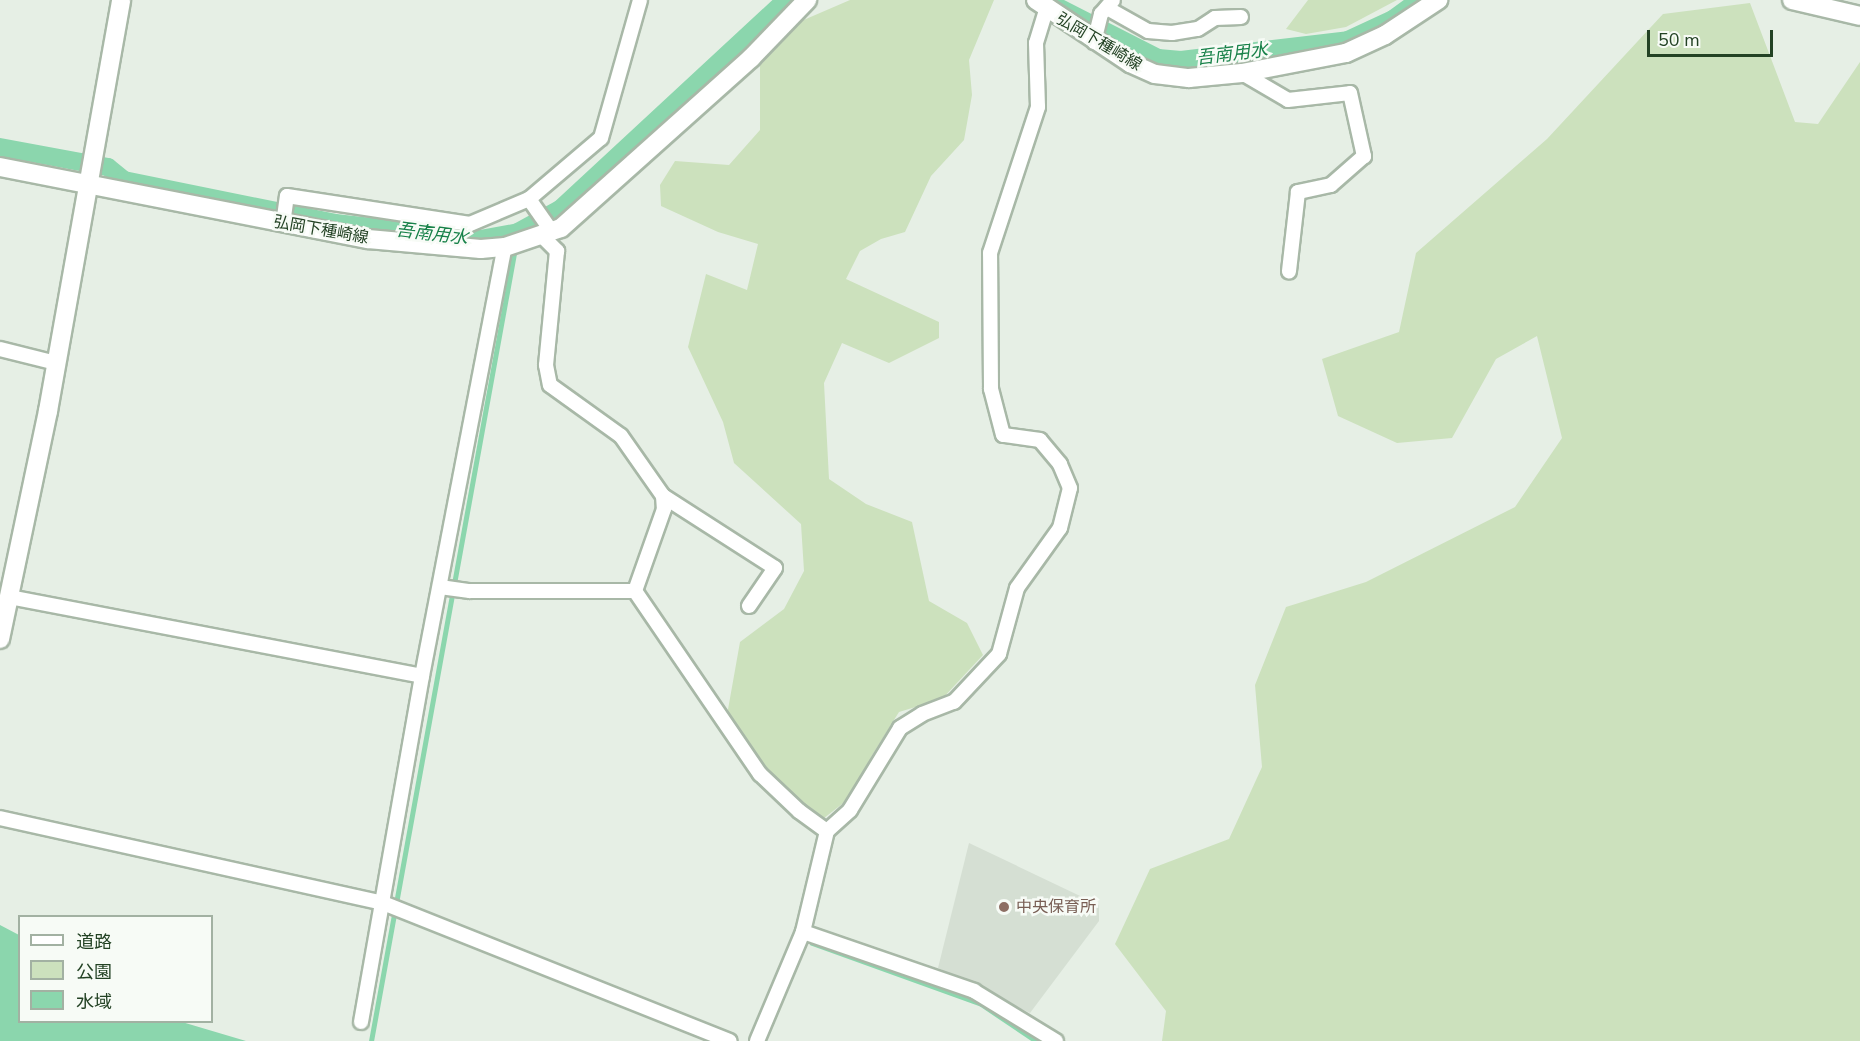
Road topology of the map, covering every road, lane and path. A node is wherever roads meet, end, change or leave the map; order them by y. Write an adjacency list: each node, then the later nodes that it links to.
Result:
1 (121, 0): 13 (main road)
2 (640, 0): 14 (street)
3 (807, 0): 16 (main road, 弘岡下種崎線)
4 (1438, 0): 11 (main road, 弘岡下種崎線)
5 (1792, 0): 8 (main road)
6 (1041, 5): 10 (main road, 弘岡下種崎線); 29 (street)
7 (1107, 8): 9 (street); 10 (street)
8 (1860, 16)
9 (1241, 17)
10 (1095, 37): 11 (main road, 弘岡下種崎線)
11 (1242, 73): 18 (street)
12 (0, 167): 13 (main road, 弘岡下種崎線)
13 (87, 177): 15 (main road, 弘岡下種崎線); 20 (main road)
14 (531, 201): 15 (street); 16 (street)
15 (284, 221): 17 (main road, 弘岡下種崎線)
16 (542, 232): 17 (main road, 弘岡下種崎線); 21 (street)
17 (505, 247): 22 (street)
18 (1289, 271)
19 (0, 349): 20 (street)
20 (57, 363): 24 (main road)
21 (663, 496): 23 (street); 25 (street)
22 (440, 587): 23 (street); 27 (street)
23 (635, 591): 29 (street)
24 (9, 597): 26 (main road); 27 (street)
25 (749, 606)
26 (0, 639)
27 (422, 676): 30 (street)
28 (0, 818): 30 (street)
29 (827, 831): 31 (street)
30 (383, 903): 32 (street); 33 (street)
31 (803, 932): 34 (street); 35 (street)
32 (361, 1022)
33 (730, 1041)
34 (757, 1041)
35 (1056, 1041)

